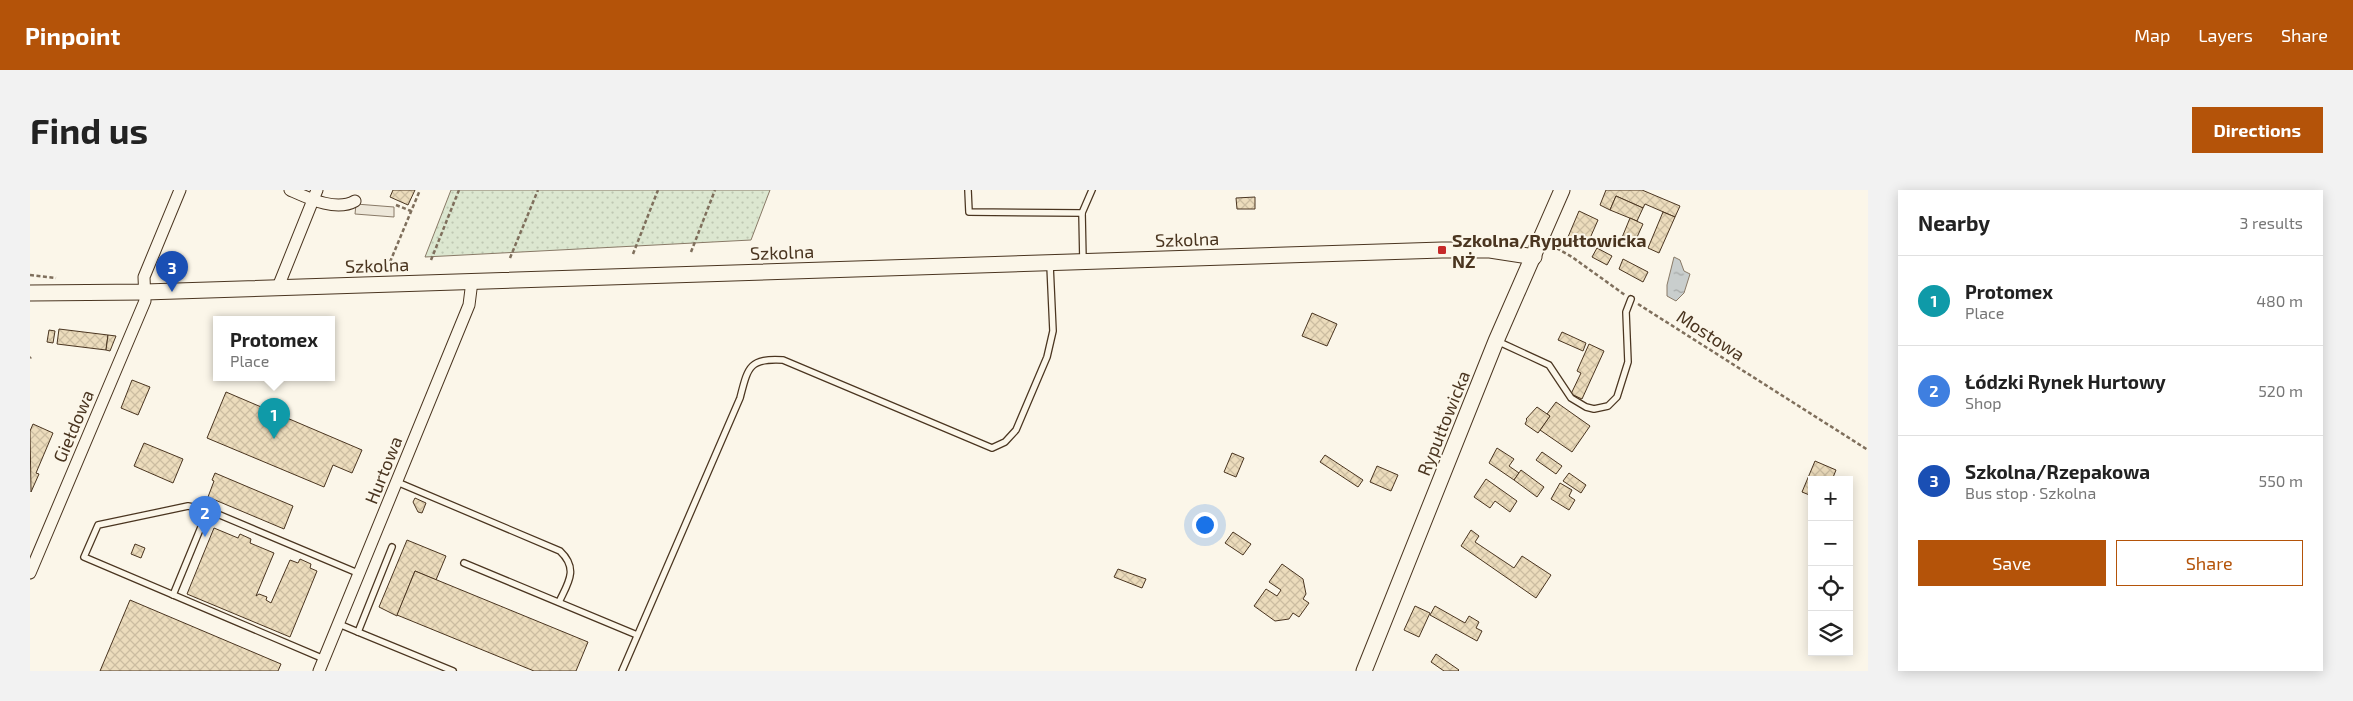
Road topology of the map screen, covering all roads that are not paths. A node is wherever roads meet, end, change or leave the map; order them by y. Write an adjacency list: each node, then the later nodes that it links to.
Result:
1 (180, 190): 14 (street, Giełdowa)
2 (290, 190): 6 (street)
3 (968, 190): 8 (lane)
4 (1092, 190): 8 (lane)
5 (1562, 190): 9 (street, Rypułtowicka)
6 (315, 195): 7 (street); 13 (street)
7 (354, 201)
8 (1082, 213): 10 (lane)
9 (1534, 257): 10 (street, Szkolna); 17 (street, Rypułtowicka)
10 (1083, 261): 11 (street, Szkolna)
11 (1049, 262): 12 (street, Szkolna); 28 (lane)
12 (472, 281): 13 (street, Szkolna); 18 (street, Hurtowa)
13 (278, 287): 14 (street, Szkolna)
14 (145, 292): 15 (street, Szkolna); 22 (street, Giełdowa)
15 (30, 293)
16 (1631, 299): 17 (lane)
17 (1496, 341): 33 (street, Rypułtowicka)
18 (397, 482): 23 (street, Hurtowa); 25 (lane)
19 (208, 510): 23 (lane); 24 (lane); 24 (lane)
20 (392, 547): 27 (lane)
21 (464, 563): 25 (lane)
22 (30, 573)
23 (360, 574): 26 (street, Hurtowa)
24 (173, 595): 29 (lane)
25 (559, 602): 28 (lane)
26 (339, 624): 27 (lane); 29 (street, Hurtowa)
27 (358, 632): 31 (lane)
28 (637, 635): 32 (lane)
29 (324, 659): 30 (street, Hurtowa)
30 (319, 671)
31 (453, 671)
32 (622, 671)
33 (1364, 671)

